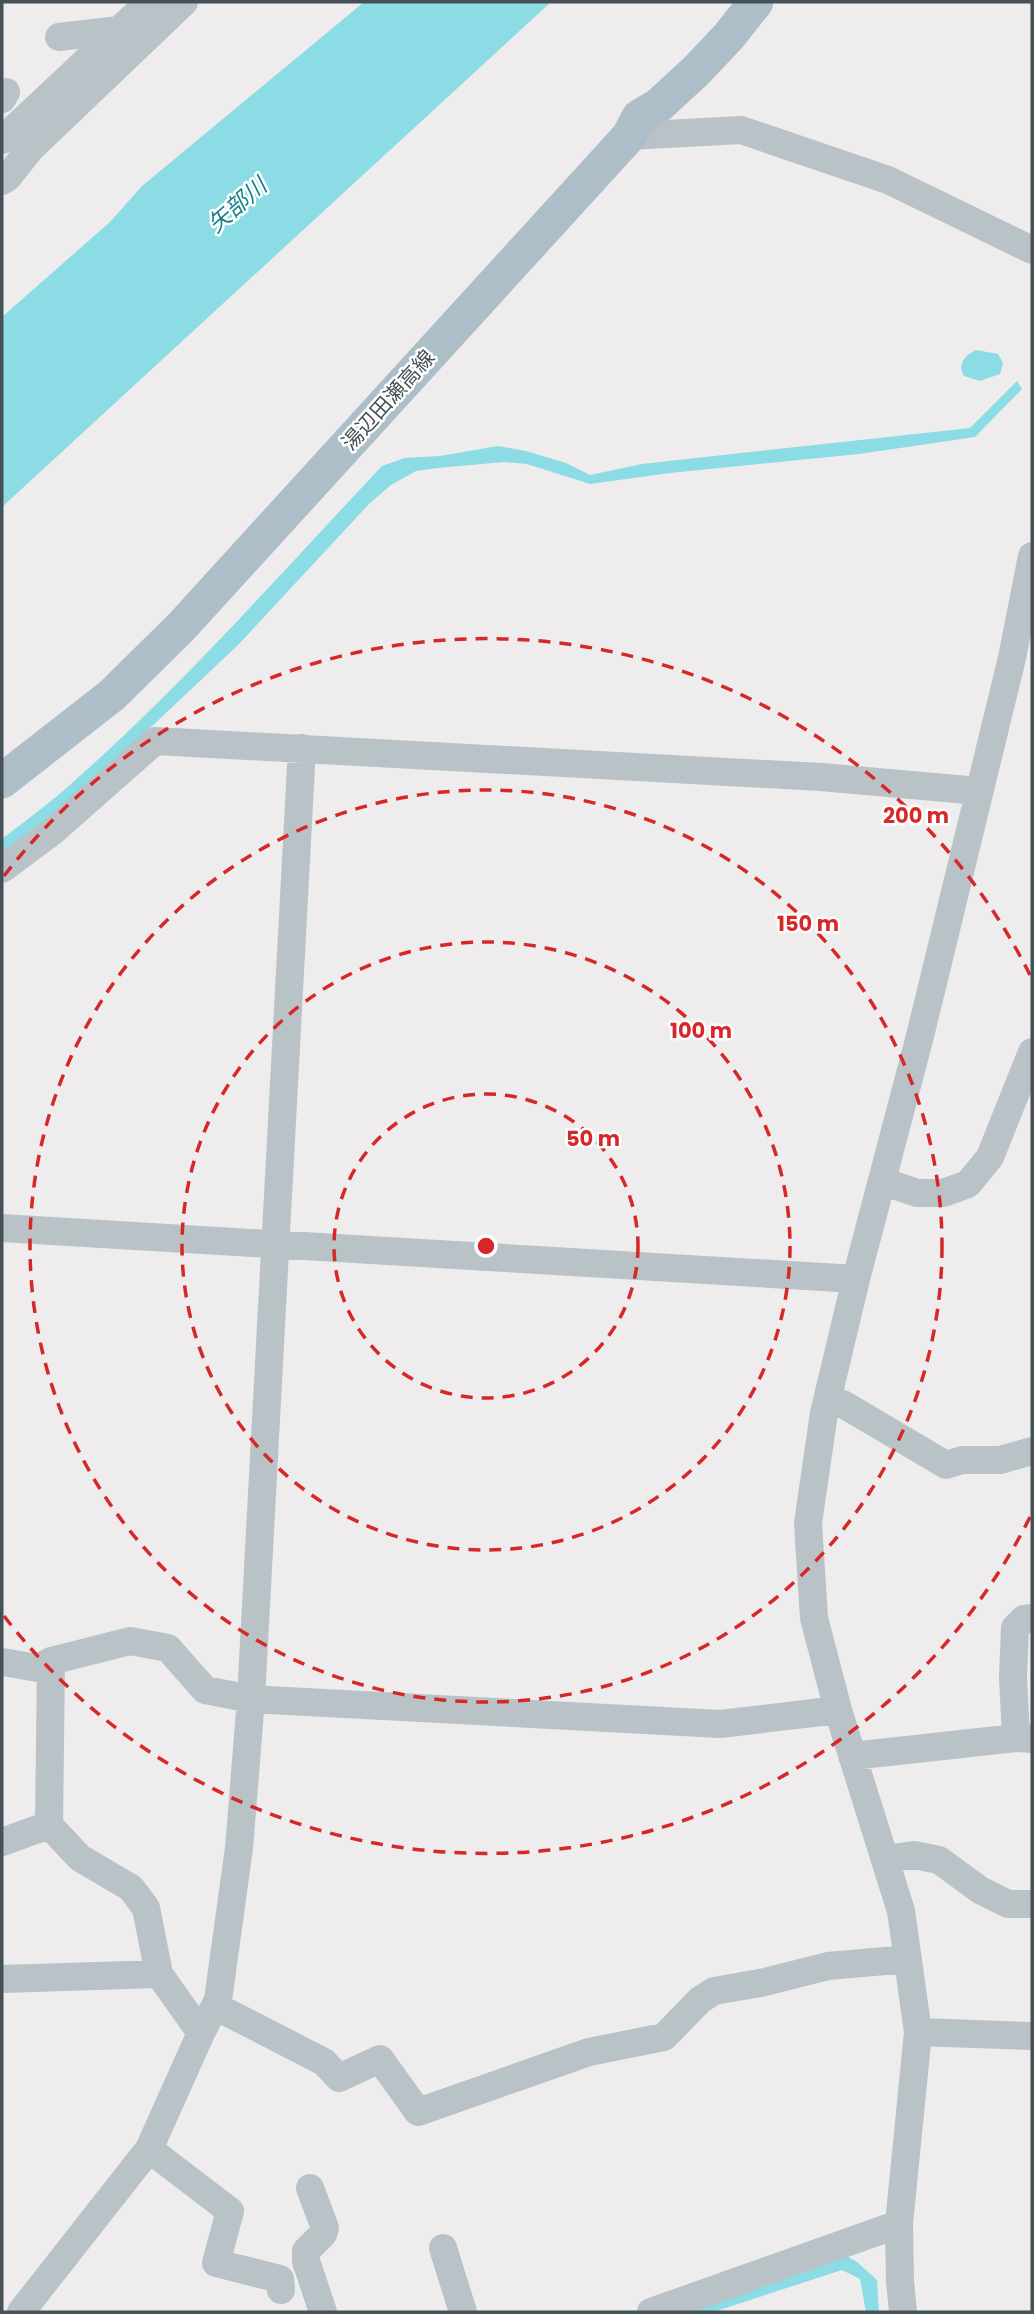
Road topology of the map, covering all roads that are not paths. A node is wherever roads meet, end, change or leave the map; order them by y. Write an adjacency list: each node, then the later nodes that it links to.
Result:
1 (184, 2): 8 (street)
2 (756, 2): 6 (main road, 湯辺田瀬高線)
3 (143, 5): 4 (street)
4 (119, 30): 5 (street); 7 (street)
5 (58, 37)
6 (629, 136): 9 (street); 12 (main road, 湯辺田瀬高線)
7 (2, 140)
8 (2, 181)
9 (1032, 250)
10 (1032, 556): 13 (street)
11 (302, 748): 13 (street); 14 (street); 18 (street)
12 (2, 780)
13 (979, 791): 16 (street)
14 (2, 869)
15 (1032, 1052): 16 (street)
16 (882, 1181): 19 (street)
17 (2, 1228): 18 (street)
18 (277, 1245): 19 (street); 25 (street)
19 (856, 1279): 26 (street)
20 (843, 1404): 21 (street)
21 (1032, 1451)
22 (1032, 1618): 27 (street)
23 (51, 1661): 24 (street); 25 (street); 29 (street)
24 (2, 1662)
25 (251, 1699): 26 (street); 36 (street)
26 (838, 1710): 28 (street)
27 (1024, 1738): 28 (street)
28 (852, 1756): 31 (street)
29 (49, 1825): 30 (street); 34 (street)
30 (2, 1842)
31 (885, 1859): 32 (street); 33 (street)
32 (1032, 1904)
33 (908, 1959): 36 (street); 37 (street)
34 (159, 1975): 35 (street); 38 (street)
35 (2, 1979)
36 (215, 2006): 38 (street)
37 (918, 2032): 39 (street); 42 (street)
38 (201, 2033): 40 (street)
39 (1032, 2036)
40 (149, 2149): 44 (street); 45 (street)
41 (310, 2188): 46 (street)
42 (899, 2224): 48 (street); 49 (street)
43 (443, 2248): 47 (street)
44 (281, 2290)
45 (21, 2312)
46 (323, 2312)
47 (463, 2312)
48 (651, 2312)
49 (903, 2312)

